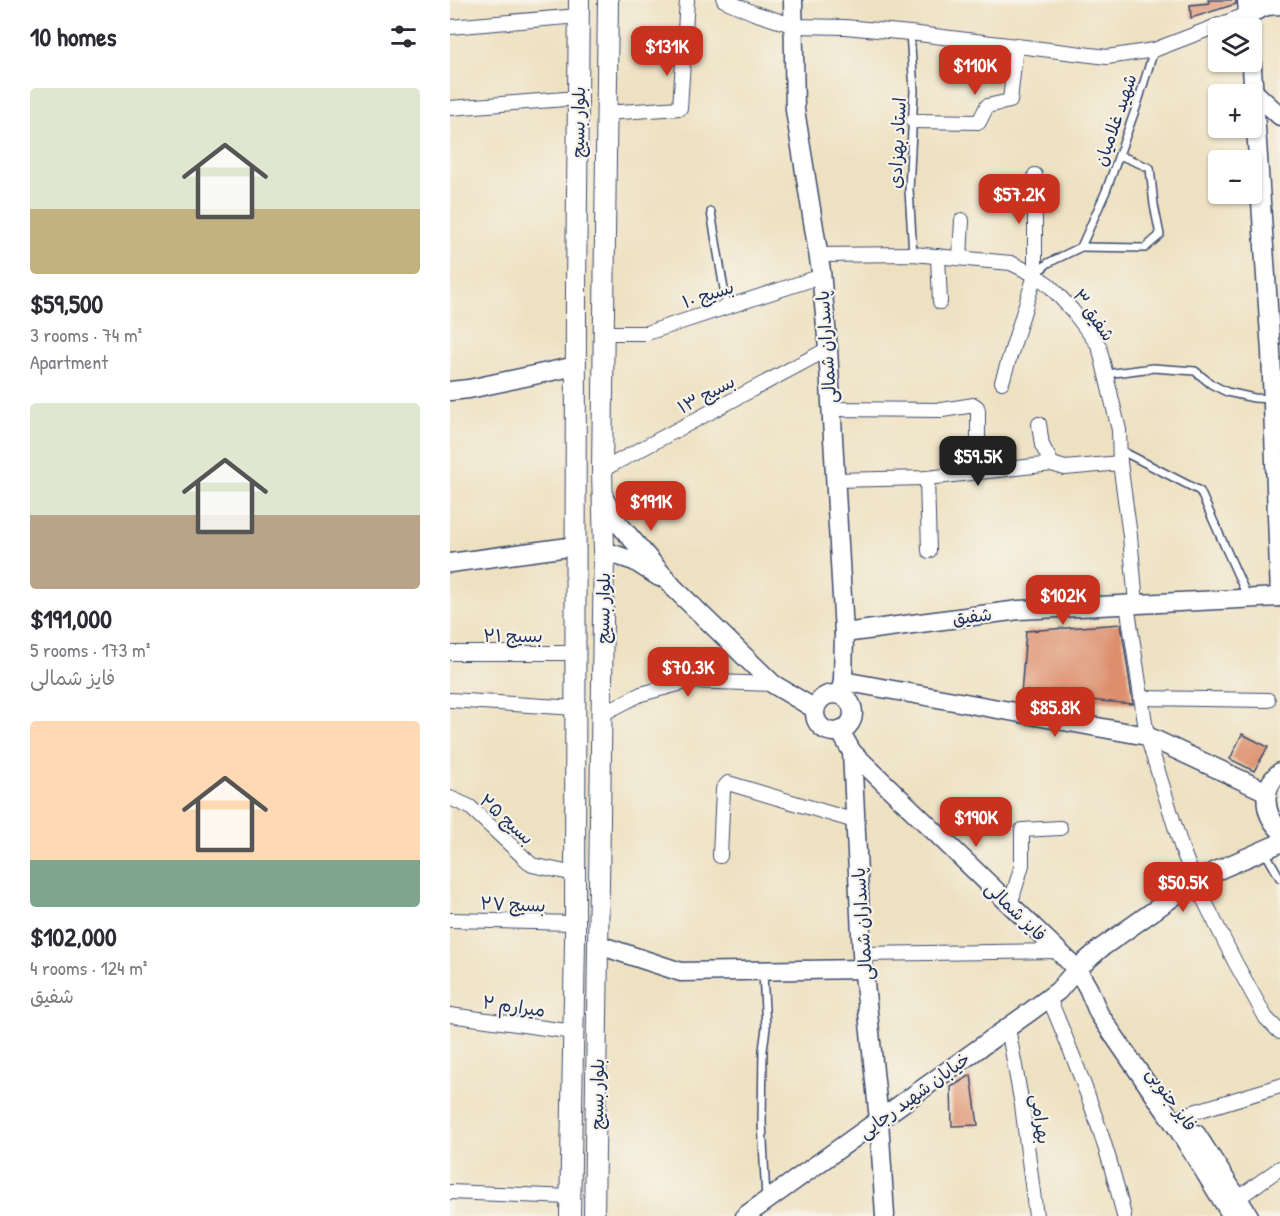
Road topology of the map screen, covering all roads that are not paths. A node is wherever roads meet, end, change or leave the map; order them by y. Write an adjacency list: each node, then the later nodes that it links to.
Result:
1 (608, 0): 16 (main road, بلوار بسیج)
2 (687, 0): 16 (street)
3 (724, 0): 8 (street)
4 (794, 0): 8 (main road, پاسداران شمالی)
5 (1280, 5): 7 (main road)
6 (579, 8): 9 (street); 13 (main road, بلوار بسیج)
7 (1248, 14): 12 (street)
8 (787, 24): 10 (street); 26 (main road, پاسداران شمالی)
9 (450, 27)
10 (910, 33): 11 (street); 18 (lane, استاد بهزادی)
11 (1016, 45): 12 (street); 18 (street)
12 (1154, 50): 20 (lane, شهید غلامیان)
13 (578, 98): 15 (street); 36 (main road, بلوار بسیج)
14 (1262, 99): 17 (main road)
15 (450, 108)
16 (605, 113): 34 (main road, بلوار بسیج)
17 (1280, 116)
18 (913, 121): 25 (lane, استاد بهزادی)
19 (1258, 138): 33 (main road)
20 (1119, 154): 24 (lane, شهید غلامیان); 24 (lane)
21 (1035, 175): 29 (street)
22 (711, 212): 32 (lane)
23 (962, 220): 28 (street)
24 (1081, 247): 29 (lane)
25 (913, 254): 26 (street, شفیق ۳); 27 (street, شفیق ۳)
26 (818, 255): 30 (main road, پاسداران شمالی)
27 (938, 256): 28 (street, شفیق ۳); 31 (street)
28 (960, 257): 29 (street, شفیق ۳)
29 (1035, 275): 37 (street, شفیق ۳); 38 (street)
30 (822, 276): 32 (street, بسیج ۱۰); 35 (main road, پاسداران شمالی)
31 (940, 302)
32 (727, 307): 34 (street, بسیج ۱۰)
33 (1274, 308): 40 (main road)
34 (603, 333): 45 (main road, بلوار بسیج)
35 (828, 349): 41 (main road, پاسداران شمالی); 45 (street, بسیج ۱۳)
36 (576, 366): 39 (main road); 50 (main road, بلوار بسیج)
37 (1106, 374): 40 (lane); 43 (street, شفیق ۳)
38 (1002, 382)
39 (450, 391)
40 (1276, 408): 55 (main road)
41 (831, 409): 46 (street); 48 (main road, پاسداران شمالی)
42 (1039, 424): 44 (street)
43 (1120, 457): 44 (street); 56 (lane); 57 (street, شفیق ۳)
44 (1052, 464): 46 (street)
45 (602, 470): 49 (main road, بلوار بسیج)
46 (978, 471): 47 (street)
47 (927, 478): 48 (street); 52 (street)
48 (834, 480): 58 (main road, پاسداران شمالی)
49 (602, 493): 51 (main road, بلوار بسیج); 54 (main road)
50 (576, 546): 51 (main road); 53 (main road); 60 (main road, بلوار بسیج)
51 (604, 551): 54 (main road); 68 (main road, بلوار بسیج)
52 (928, 551)
53 (450, 563)
54 (674, 588): 61 (main road)
55 (1280, 597): 56 (main road, شفیق)
56 (1248, 600): 57 (main road, شفیق)
57 (1131, 604): 58 (main road, شفیق); 63 (street, شفیق ۳)
58 (844, 633): 62 (main road, پاسداران شمالی)
59 (450, 653): 60 (street, بسیج ۲۱)
60 (576, 653): 66 (main road, بلوار بسیج)
61 (772, 684): 67 (main road); 68 (street)
62 (841, 688): 67 (main road); 69 (main road); 70 (main road)
63 (1141, 698): 65 (street); 70 (street, شفیق ۳)
64 (450, 700): 66 (street)
65 (1268, 700)
66 (576, 708): 72 (main road, بلوار بسیج)
67 (815, 709): 69 (main road)
68 (602, 714): 73 (main road, بلوار بسیج)
69 (840, 731): 71 (main road, پاسداران شمالی)
70 (1147, 736): 75 (main road); 84 (street, شفیق ۳)
71 (852, 752): 77 (main road, پاسداران شمالی); 85 (main road, فایز شمالی)
72 (575, 761): 73 (main road); 82 (main road, بلوار بسیج)
73 (601, 762): 88 (main road, بلوار بسیج)
74 (1280, 772): 75 (main road)
75 (1267, 792): 79 (main road)
76 (450, 798): 82 (street, بسیج ۲۵)
77 (855, 821): 81 (street); 90 (main road, پاسداران شمالی)
78 (1060, 828): 85 (street)
79 (1280, 830)
80 (1272, 846): 83 (lane); 84 (main road, خیابان شهید رجایی)
81 (720, 856)
82 (575, 874): 87 (main road, بلوار بسیج)
83 (1280, 878)
84 (1195, 882): 91 (main road, خیابان شهید رجایی); 98 (street, شفیق ۳)
85 (1010, 905): 89 (main road, فایز شمالی)
86 (450, 920): 87 (street, بسیج ۲۷)
87 (575, 923): 97 (main road, بلوار بسیج)
88 (599, 945): 92 (main road); 107 (main road, بلوار بسیج)
89 (1058, 951): 90 (street); 91 (main road, فایز شمالی)
90 (863, 962): 92 (main road); 101 (main road, پاسداران شمالی)
91 (1077, 969): 93 (main road, فایز جنوبی); 94 (main road, خیابان شهید رجایی)
92 (763, 970): 104 (lane)
93 (1088, 988): 100 (main road, فایز جنوبی); 106 (main road, فایز جنوبی)
94 (1049, 998): 96 (main road, خیابان شهید رجایی); 111 (street)
95 (450, 1015): 97 (street, میرارم ۲)
96 (1008, 1028): 101 (main road, خیابان شهید رجایی); 110 (street, بهرامی)
97 (573, 1032): 105 (main road, بلوار بسیج)
98 (1280, 1032)
99 (1280, 1086): 100 (street)
100 (1184, 1115): 106 (main road, فایز جنوبی)
101 (879, 1120): 104 (main road, خیابان شهید رجایی); 109 (main road, پاسداران شمالی)
102 (1280, 1168): 106 (street)
103 (450, 1192): 105 (street)
104 (766, 1201): 108 (main road, خیابان شهید رجایی)
105 (570, 1207)
106 (1235, 1207): 112 (main road, فایز جنوبی)
107 (594, 1216)
108 (745, 1216)
109 (885, 1216)
110 (1036, 1216)
111 (1124, 1216)
112 (1249, 1216)

